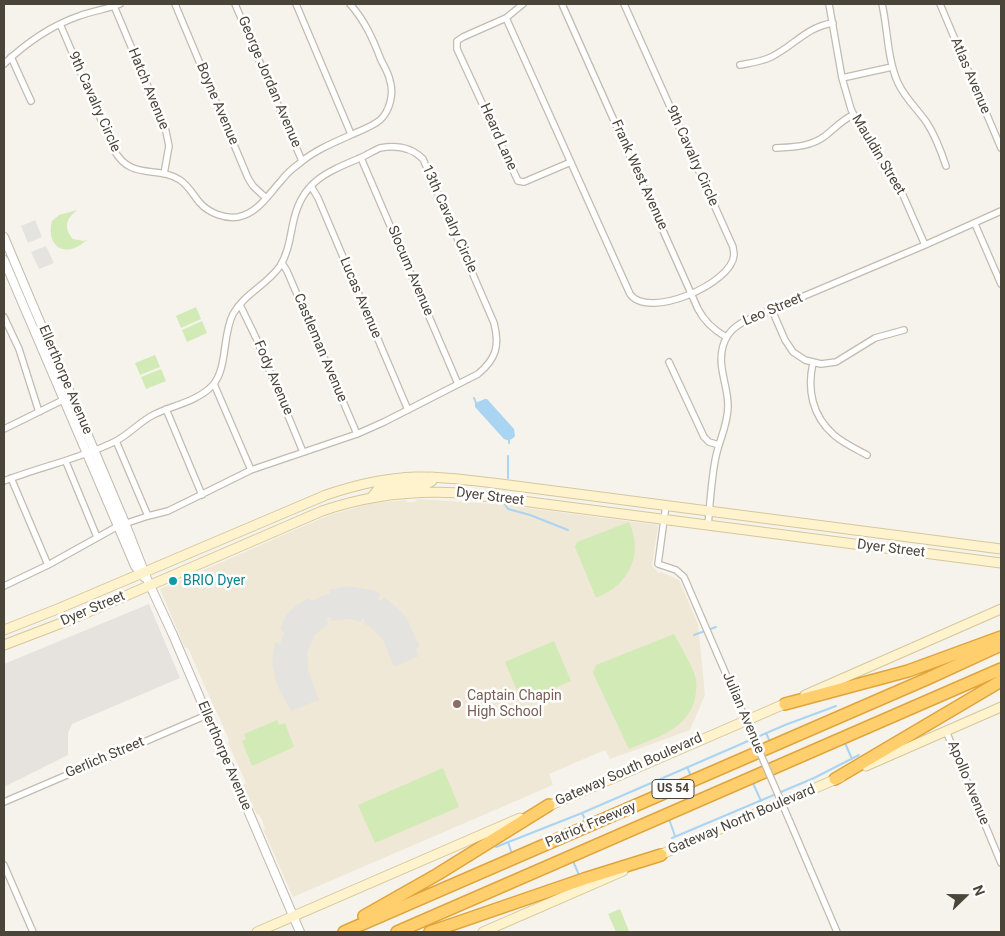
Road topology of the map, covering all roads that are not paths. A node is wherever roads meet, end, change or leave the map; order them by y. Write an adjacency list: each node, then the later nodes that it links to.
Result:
1 (175, 4): 31 (street, Boyne Avenue)
2 (235, 4): 26 (street, George Jordan Avenue)
3 (296, 4): 22 (street)
4 (350, 4): 22 (street, 9th Cavalry Circle)
5 (523, 4): 12 (street)
6 (562, 4): 39 (street, Frank West Avenue)
7 (624, 4): 39 (street, 9th Cavalry Circle)
8 (829, 4): 13 (street, Mauldin Street)
9 (882, 4): 18 (street)
10 (940, 4): 24 (street, Atlas Avenue)
11 (117, 5): 14 (street); 29 (street, Hatch Avenue)
12 (506, 18): 27 (street); 27 (street, Heard Lane)
13 (833, 23): 17 (street); 19 (street, Mauldin Street)
14 (60, 24): 15 (street); 29 (street, 9th Cavalry Circle)
15 (11, 57): 16 (street); 20 (street)
16 (4, 64)
17 (740, 65)
18 (892, 67): 19 (street); 28 (street)
19 (842, 78): 21 (street, Mauldin Street)
20 (31, 101)
21 (854, 115): 23 (street); 35 (street, Mauldin Street)
22 (351, 134): 26 (street, 9th Cavalry Circle)
23 (776, 148)
24 (1001, 148)
25 (362, 158): 30 (street, 13th Cavalry Circle); 48 (street, Slocum Avenue); 48 (street, 13th Cavalry Circle)
26 (302, 161): 31 (street, 9th Cavalry Circle)
27 (571, 162): 39 (street, 9th Cavalry Circle)
28 (946, 166)
29 (164, 174): 31 (street, 9th Cavalry Circle)
30 (311, 186): 37 (street, 13th Cavalry Circle); 51 (street, Lucas Avenue)
31 (266, 198)
32 (1001, 211): 33 (street, Leo Street)
33 (975, 224): 35 (street, Leo Street); 38 (street)
34 (4, 237): 49 (street, Ellerthorpe Avenue)
35 (925, 245): 41 (street, Leo Street)
36 (4, 260): 49 (street, Ellerthorpe Avenue)
37 (282, 263): 40 (street, 13th Cavalry Circle); 54 (street, Castleman Avenue)
38 (1001, 284)
39 (692, 294): 44 (street, Frank West Avenue)
40 (240, 305): 47 (street, 13th Cavalry Circle); 58 (street, Fody Avenue)
41 (772, 310): 44 (street, Leo Street); 46 (street)
42 (4, 317): 52 (street)
43 (904, 330): 46 (street)
44 (726, 337): 56 (street)
45 (670, 362): 56 (street)
46 (812, 363): 59 (street)
47 (214, 384): 50 (street); 61 (street)
48 (458, 384): 51 (street, 13th Cavalry Circle)
49 (67, 398): 52 (street); 57 (street, Ellerthorpe Avenue)
50 (166, 409): 55 (street); 65 (street)
51 (408, 410): 54 (street, 13th Cavalry Circle)
52 (39, 412): 53 (street)
53 (4, 429)
54 (357, 434): 58 (street, 13th Cavalry Circle)
55 (116, 441): 57 (street); 71 (street)
56 (719, 445): 70 (street)
57 (91, 452): 60 (street); 73 (street, Ellerthorpe Avenue)
58 (303, 452): 61 (street, 13th Cavalry Circle)
59 (867, 455)
60 (66, 462): 63 (street); 75 (street)
61 (251, 470): 65 (street, 13th Cavalry Circle)
62 (432, 477): 66 (main road); 67 (main road, Dyer Street); 81 (main road, Dyer Street)
63 (11, 478): 64 (street); 80 (street)
64 (4, 481)
65 (202, 495): 71 (street, 13th Cavalry Circle)
66 (371, 497): 69 (main road, Dyer Street); 81 (main road, Dyer Street)
67 (602, 498): 68 (main road, Dyer Street); 69 (main road)
68 (666, 505): 70 (main road, Dyer Street); 72 (street, Julian Avenue)
69 (602, 512): 72 (main road, Dyer Street)
70 (710, 512): 74 (street); 76 (main road, Dyer Street)
71 (148, 516): 73 (street, 13th Cavalry Circle)
72 (664, 519): 74 (main road, Dyer Street); 108 (street, Julian Avenue, bridge)
73 (122, 525): 75 (street, 13th Cavalry Circle); 81 (street, Ellerthorpe Avenue)
74 (708, 526): 78 (main road, Dyer Street)
75 (97, 537): 80 (street, 13th Cavalry Circle)
76 (941, 542): 77 (main road, Dyer Street); 78 (main road)
77 (1001, 549)
78 (939, 555): 79 (main road, Dyer Street)
79 (1001, 563)
80 (48, 565): 82 (street, 13th Cavalry Circle)
81 (146, 578): 84 (main road, Dyer Street); 86 (main road, Dyer Street); 92 (street, Ellerthorpe Avenue)
82 (4, 586)
83 (1001, 609): 90 (main road, Gateway South Boulevard)
84 (4, 630)
85 (1001, 637): 90 (highway)
86 (4, 645)
87 (1001, 645): 104 (highway, Patriot Freeway / US 54)
88 (1001, 669): 105 (highway, Patriot Freeway / US 54)
89 (1001, 681): 94 (highway)
90 (785, 704): 96 (main road, Gateway South Boulevard)
91 (1001, 707): 93 (main road, Gateway North Boulevard)
92 (207, 715): 95 (street, Gerlich Street); 100 (street, Ellerthorpe Avenue)
93 (946, 731): 94 (main road, Gateway North Boulevard); 98 (street, Apollo Avenue)
94 (835, 779): 97 (main road, Gateway North Boulevard)
95 (4, 802)
96 (549, 806): 100 (main road, Gateway South Boulevard); 104 (highway)
97 (661, 855): 106 (highway); 107 (main road, Gateway North Boulevard)
98 (1001, 863)
99 (4, 866): 101 (street)
100 (293, 916): 102 (main road, Gateway South Boulevard); 103 (street, Ellerthorpe Avenue)
101 (33, 932)
102 (257, 932)
103 (300, 932)
104 (343, 932)
105 (397, 932)
106 (430, 932)
107 (483, 932)
108 (837, 932)

